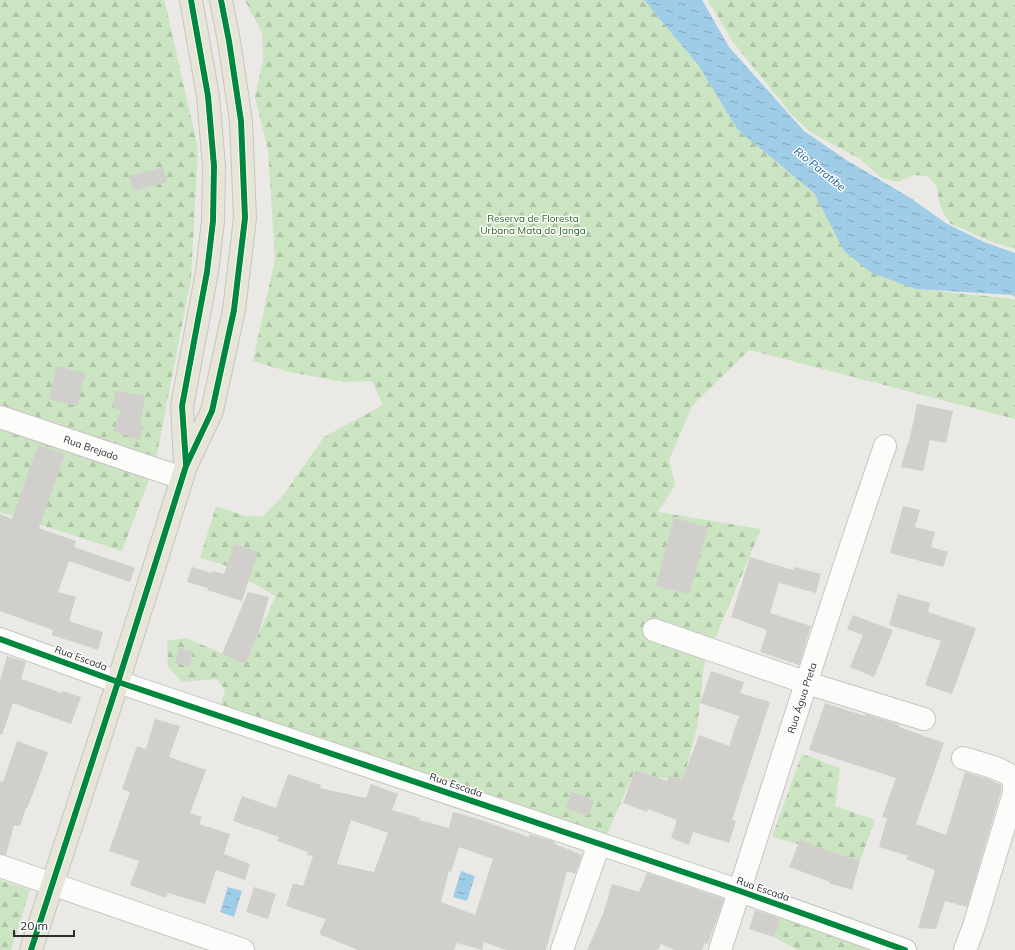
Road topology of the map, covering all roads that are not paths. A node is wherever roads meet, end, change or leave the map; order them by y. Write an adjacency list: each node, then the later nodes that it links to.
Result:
1 (191, 0): 5 (main road)
2 (221, 0): 5 (main road)
3 (0, 417): 5 (street, Rua Brejado)
4 (885, 446): 9 (street, Rua Água Preta)
5 (184, 472): 8 (main road)
6 (654, 630): 9 (street)
7 (0, 639): 8 (street, Rua Escada)
8 (118, 682): 12 (street, Rua Escada); 14 (main road)
9 (807, 683): 10 (street); 15 (street, Rua Água Preta)
10 (924, 719)
11 (963, 758): 21 (street)
12 (599, 844): 15 (street, Rua Escada); 18 (street)
13 (0, 866): 14 (street)
14 (52, 885): 16 (main road); 17 (street)
15 (740, 891): 19 (street, Rua Água Preta); 20 (street, Rua Escada)
16 (31, 950)
17 (243, 950)
18 (562, 950)
19 (720, 950)
20 (906, 950)
21 (965, 950)

